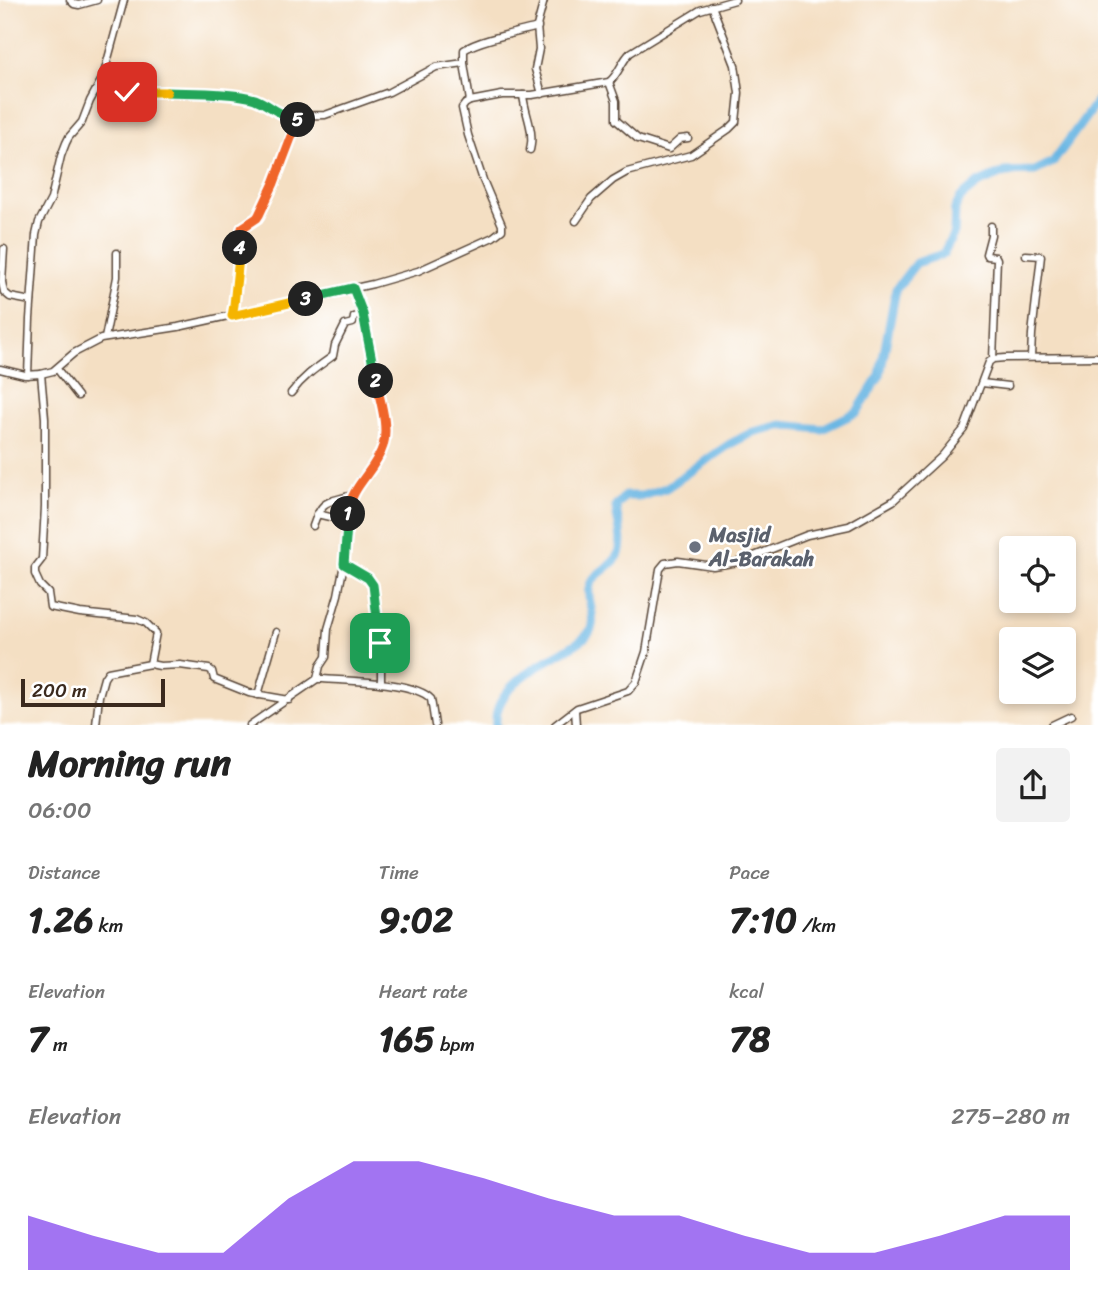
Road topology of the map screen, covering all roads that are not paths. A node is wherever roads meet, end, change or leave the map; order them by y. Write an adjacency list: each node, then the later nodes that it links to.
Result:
1 (70, 0): 2 (street)
2 (97, 0)
3 (124, 0): 10 (street)
4 (544, 0): 7 (street)
5 (736, 0): 6 (street)
6 (712, 6): 9 (street); 17 (street)
7 (538, 27): 8 (street); 11 (street)
8 (464, 63): 13 (street); 14 (street)
9 (609, 82): 11 (street); 15 (street)
10 (96, 90): 14 (street); 23 (street)
11 (542, 94): 12 (street)
12 (523, 96): 13 (street); 16 (street)
13 (470, 101): 22 (street)
14 (301, 116): 25 (street)
15 (688, 138)
16 (530, 150)
17 (576, 221)
18 (991, 226): 29 (street)
19 (4, 249): 23 (street)
20 (117, 253): 26 (street)
21 (1026, 255): 27 (street)
22 (353, 288): 24 (street); 25 (street)
23 (31, 301): 33 (street)
24 (363, 314): 36 (street); 38 (street)
25 (232, 316): 26 (street)
26 (106, 338): 31 (street)
27 (1031, 357): 28 (street); 29 (street)
28 (1098, 357)
29 (993, 359): 34 (street)
30 (0, 369): 33 (street)
31 (57, 369): 32 (street); 37 (street)
32 (41, 374): 33 (street); 44 (street)
33 (27, 375)
34 (982, 383): 35 (street); 49 (street)
35 (1008, 386)
36 (291, 393)
37 (78, 396)
38 (352, 495): 39 (street); 40 (street)
39 (317, 514): 40 (street); 41 (street)
40 (347, 521): 42 (street)
41 (313, 526)
42 (344, 564): 45 (street); 46 (street)
43 (276, 632): 47 (street)
44 (150, 664): 47 (street); 51 (street)
45 (317, 680): 46 (street); 48 (street)
46 (381, 683): 53 (street)
47 (258, 695): 48 (street)
48 (289, 700): 52 (street)
49 (575, 710): 54 (street); 55 (street)
50 (1071, 716): 56 (street)
51 (96, 725)
52 (250, 725)
53 (435, 725)
54 (555, 725)
55 (576, 725)
56 (1052, 725)

